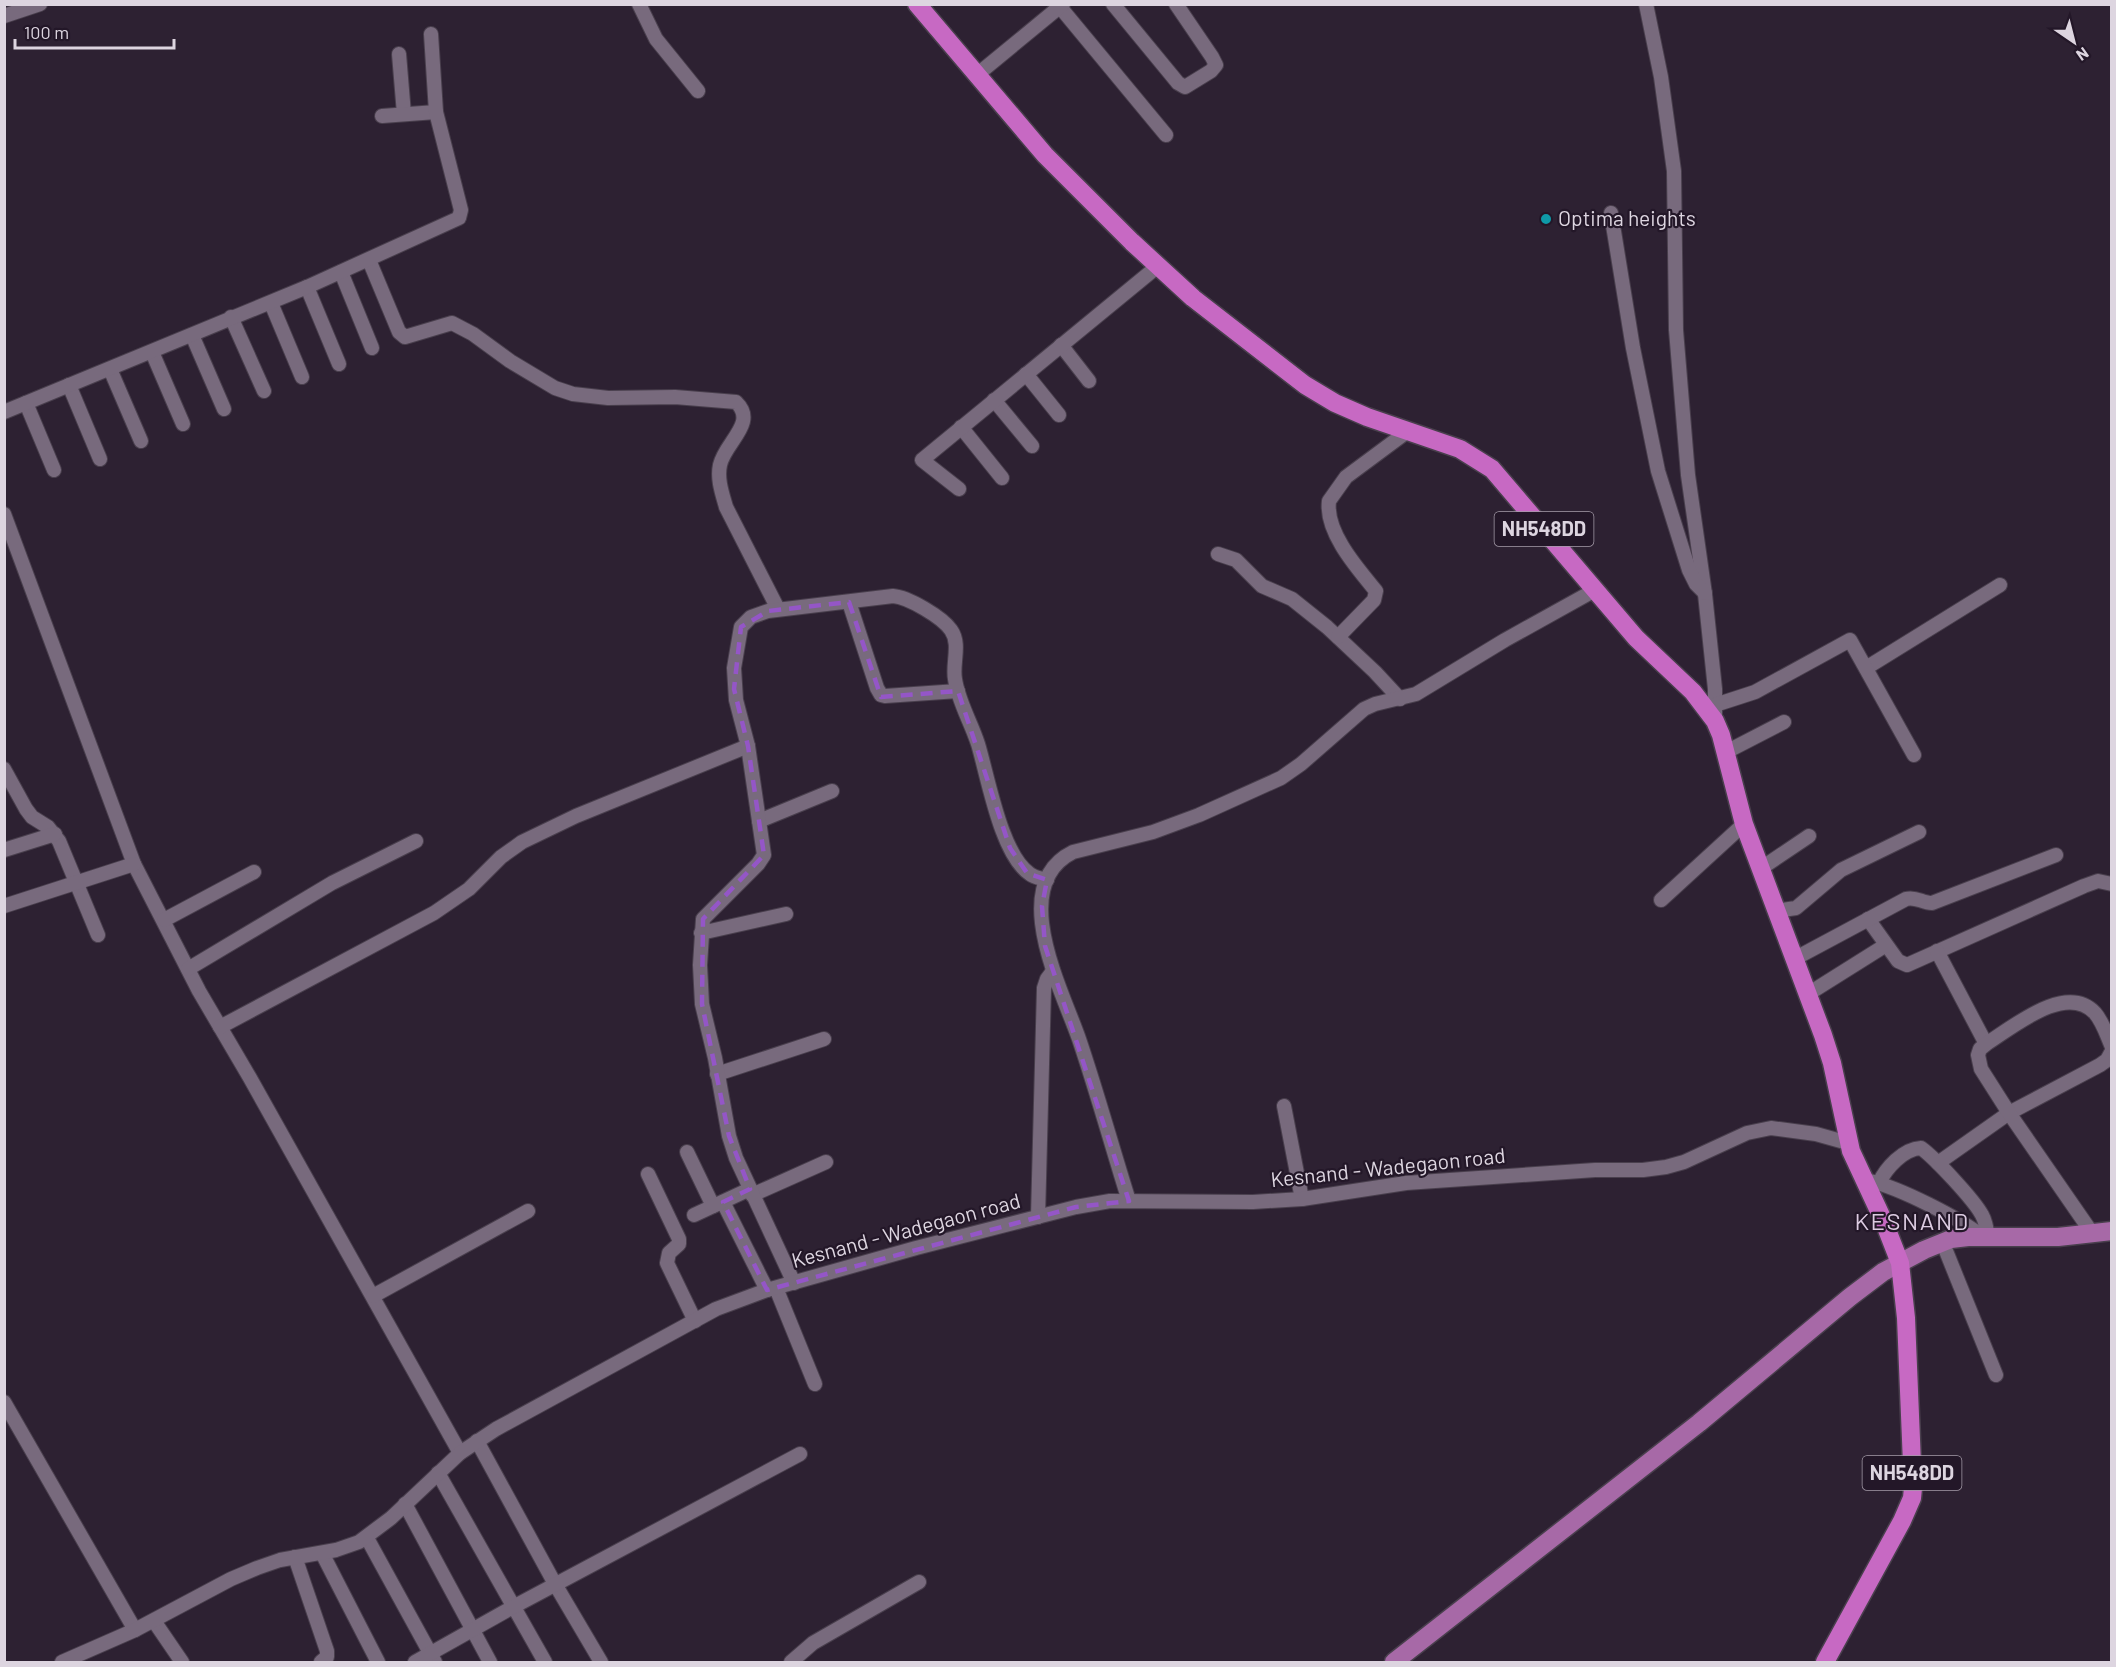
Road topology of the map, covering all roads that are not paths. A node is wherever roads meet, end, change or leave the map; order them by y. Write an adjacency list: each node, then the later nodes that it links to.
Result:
1 (40, 4): 8 (street)
2 (639, 4): 12 (street)
3 (917, 4): 11 (highway, NH548DD)
4 (1113, 4): 5 (street)
5 (1176, 4)
6 (1646, 4): 53 (street)
7 (1062, 6): 11 (street); 16 (street)
8 (4, 16)
9 (431, 34): 13 (street)
10 (399, 54): 14 (street)
11 (978, 74): 19 (highway, NH548DD)
12 (698, 91)
13 (436, 112): 14 (street); 18 (street)
14 (404, 114): 15 (street)
15 (382, 116)
16 (1166, 135)
17 (1611, 213): 53 (street)
18 (369, 260): 20 (street); 55 (street)
19 (1158, 266): 25 (street); 42 (highway, NH548DD)
20 (341, 272): 21 (street); 26 (street)
21 (308, 287): 22 (street); 28 (street)
22 (270, 303): 23 (street); 31 (street)
23 (231, 317): 24 (street); 34 (street)
24 (192, 335): 27 (street); 37 (street)
25 (1061, 345): 30 (street); 32 (street)
26 (372, 348)
27 (152, 352): 29 (street); 40 (street)
28 (339, 364)
29 (110, 369): 33 (street); 43 (street)
30 (1026, 374): 35 (street); 39 (street)
31 (302, 378)
32 (1089, 381)
33 (69, 385): 36 (street); 45 (street)
34 (264, 391)
35 (994, 400): 41 (street); 44 (street)
36 (26, 403): 38 (street); 46 (street)
37 (224, 409)
38 (4, 411)
39 (1059, 415)
40 (183, 424)
41 (961, 427): 47 (street); 48 (street)
42 (1408, 431): 52 (highway, NH548DD); 56 (street)
43 (141, 441)
44 (1032, 446)
45 (100, 459)
46 (54, 470)
47 (1002, 478)
48 (959, 489)
49 (4, 514): 75 (street)
50 (1218, 554): 56 (street)
51 (2000, 585): 57 (street)
52 (1595, 590): 59 (street); 60 (highway, NH548DD)
53 (1705, 594): 60 (street)
54 (849, 602): 55 (street); 58 (street); 58 (street)
55 (778, 609): 62 (street)
56 (1338, 637): 59 (street)
57 (1866, 668): 60 (street); 64 (street)
58 (958, 691): 78 (street)
59 (1400, 699): 78 (street)
60 (1715, 713): 63 (highway, NH548DD)
61 (1784, 722): 63 (street)
62 (748, 746): 67 (street); 95 (street)
63 (1726, 752): 68 (highway, NH548DD)
64 (1914, 755)
65 (4, 769): 70 (street)
66 (832, 791): 67 (street)
67 (759, 821): 87 (street)
68 (1744, 824): 76 (highway, NH548DD); 81 (street)
69 (1919, 832): 83 (street)
70 (55, 834): 73 (street); 79 (street)
71 (1809, 836): 76 (street)
72 (416, 841): 92 (street)
73 (4, 850)
74 (2056, 855): 85 (street)
75 (134, 864): 79 (street); 86 (street)
76 (1760, 869): 83 (highway, NH548DD)
77 (254, 872): 86 (street)
78 (1047, 880): 93 (street)
79 (76, 883): 82 (street); 88 (street)
80 (2112, 885): 90 (street)
81 (1660, 900)
82 (4, 906)
83 (1776, 910): 91 (highway, NH548DD)
84 (786, 914): 87 (street)
85 (1868, 919): 89 (street); 91 (street)
86 (164, 920): 92 (street)
87 (701, 933): 99 (street)
88 (98, 935)
89 (1886, 945): 90 (street); 94 (street)
90 (1937, 951): 97 (street)
91 (1794, 959): 94 (highway, NH548DD)
92 (188, 969): 95 (street)
93 (1053, 971): 110 (street); 114 (street)
94 (1808, 994): 102 (highway, NH548DD)
95 (220, 1027): 121 (street)
96 (824, 1039): 99 (street)
97 (1986, 1044): 98 (street); 101 (street)
98 (2112, 1049): 101 (street)
99 (717, 1074): 108 (street)
100 (1284, 1106): 109 (street)
101 (2009, 1113): 105 (street); 115 (street)
102 (1848, 1143): 107 (highway, NH548DD); 109 (street, Kesnand - Wadegaon road)
103 (687, 1152): 111 (street)
104 (826, 1162): 108 (street)
105 (1938, 1163): 107 (street); 116 (street)
106 (648, 1174): 122 (street)
107 (1872, 1181): 116 (street); 118 (highway, NH548DD)
108 (751, 1192): 111 (street); 119 (street)
109 (1302, 1199): 110 (street, Kesnand - Wadegaon road)
110 (1129, 1201): 114 (street, Kesnand - Wadegaon road)
111 (718, 1204): 113 (street); 120 (street)
112 (528, 1211): 121 (street)
113 (694, 1215)
114 (1038, 1217): 119 (street, Kesnand - Wadegaon road)
115 (2105, 1234): 116 (main road)
116 (1986, 1238): 117 (main road)
117 (1942, 1241): 118 (main road); 123 (street)
118 (1900, 1263): 150 (main road); 151 (highway, NH548DD)
119 (794, 1283): 120 (street, Kesnand - Wadegaon road)
120 (771, 1289): 122 (street, Kesnand - Wadegaon road); 124 (street)
121 (373, 1296): 127 (street)
122 (695, 1321): 126 (street, Kesnand - Wadegaon road)
123 (1996, 1375)
124 (815, 1384)
125 (4, 1402): 139 (street)
126 (477, 1441): 127 (street, Kesnand - Wadegaon road); 135 (street)
127 (460, 1453): 129 (street, Kesnand - Wadegaon road)
128 (800, 1454): 135 (street)
129 (438, 1473): 130 (street, Kesnand - Wadegaon road); 136 (street)
130 (405, 1504): 131 (street, Kesnand - Wadegaon road); 138 (street)
131 (367, 1538): 132 (street, Kesnand - Wadegaon road); 140 (street)
132 (322, 1553): 133 (street, Kesnand - Wadegaon road); 144 (street)
133 (295, 1557): 137 (street, Kesnand - Wadegaon road); 143 (street)
134 (919, 1582): 149 (street)
135 (555, 1584): 136 (street); 148 (street)
136 (513, 1606): 138 (street); 147 (street)
137 (154, 1621): 139 (street, Kesnand - Wadegaon road); 142 (street)
138 (472, 1629): 140 (street); 146 (street)
139 (135, 1630): 141 (street, Kesnand - Wadegaon road)
140 (433, 1658): 145 (street)
141 (62, 1662)
142 (182, 1662)
143 (321, 1662)
144 (378, 1662)
145 (415, 1662)
146 (490, 1662)
147 (545, 1662)
148 (601, 1662)
149 (791, 1662)
150 (1394, 1662)
151 (1825, 1662)

